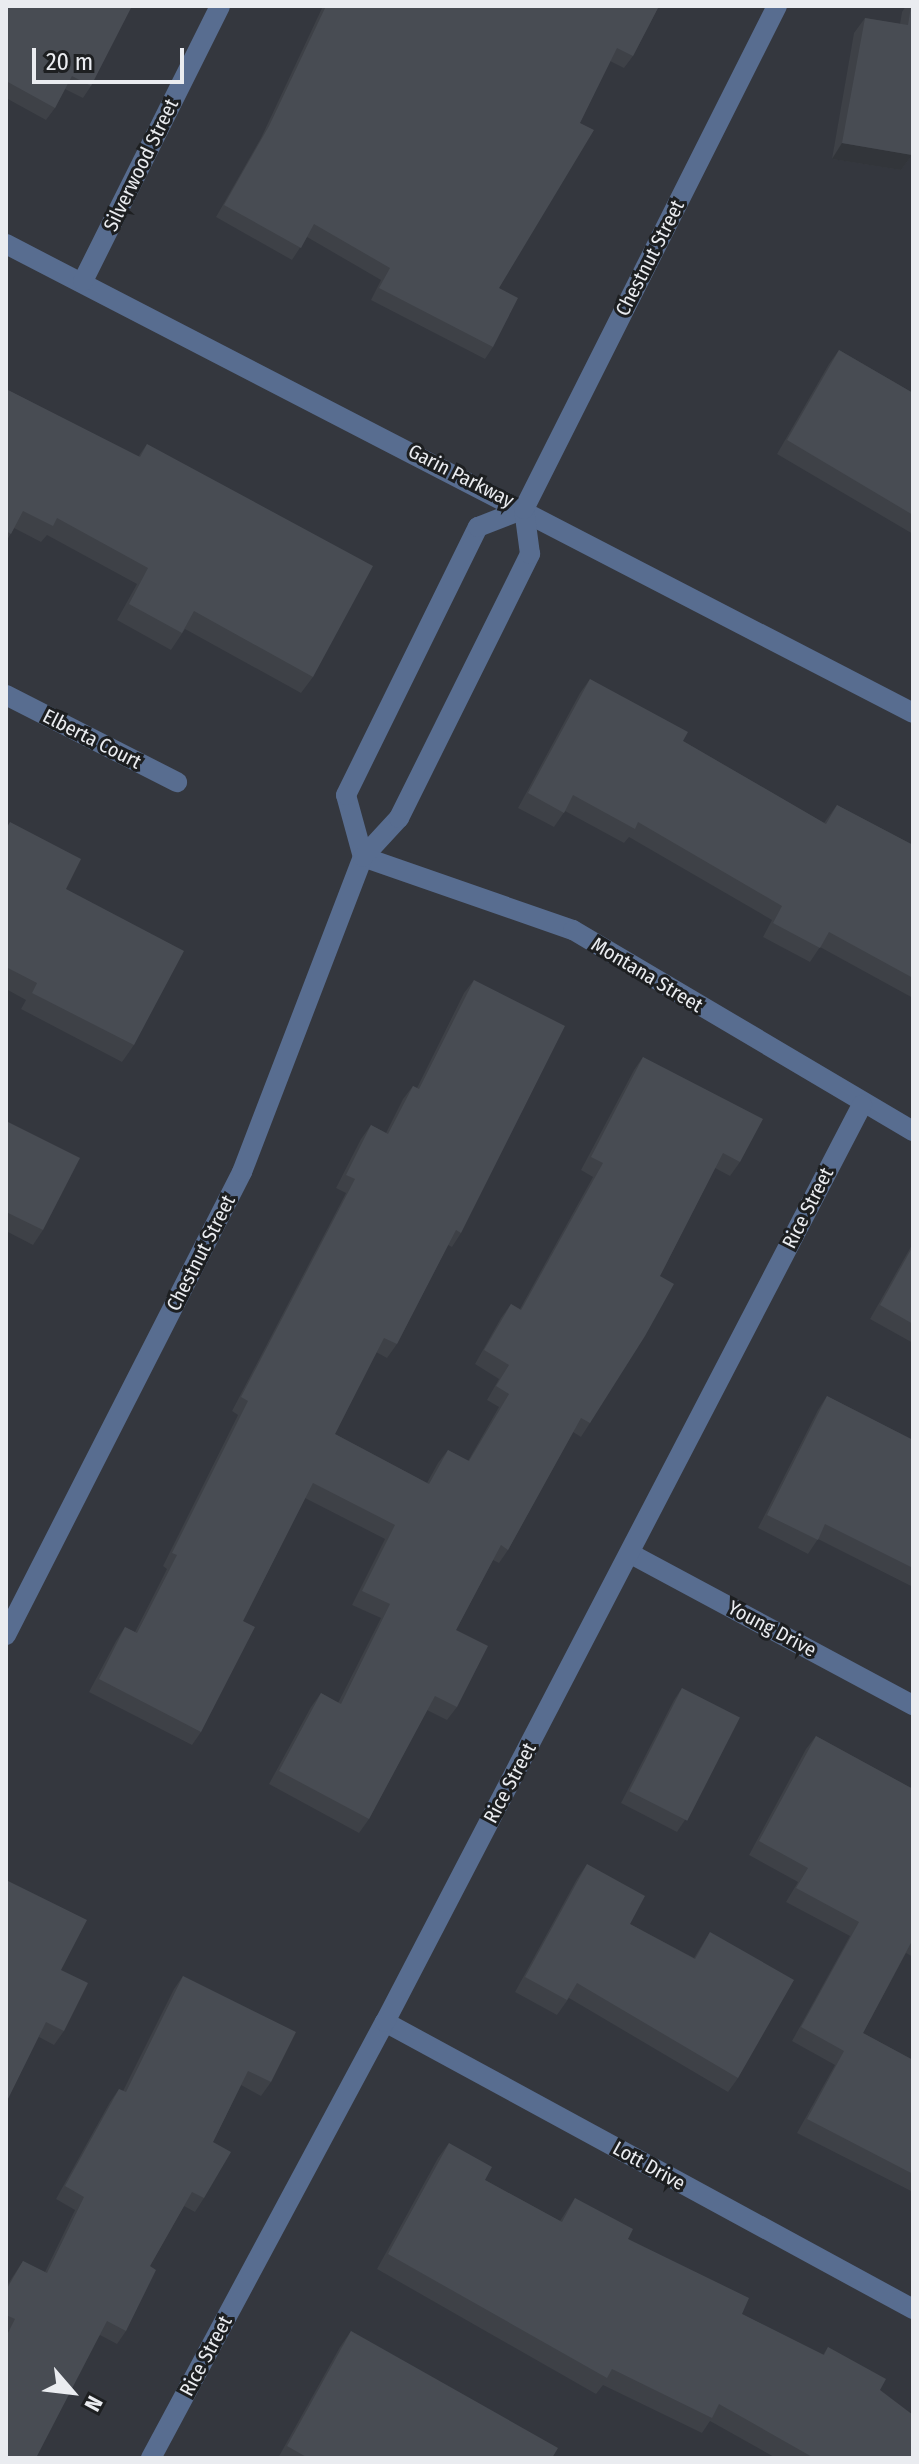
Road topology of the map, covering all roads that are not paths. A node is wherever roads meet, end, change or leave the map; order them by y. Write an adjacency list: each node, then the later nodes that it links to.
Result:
1 (220, 6): 4 (street, Silverwood Street)
2 (777, 6): 5 (street, Chestnut Street)
3 (6, 244): 4 (street, Garin Parkway)
4 (83, 281): 5 (street, Garin Parkway)
5 (524, 509): 7 (street, Garin Parkway); 9 (street, Chestnut Street); 9 (street)
6 (6, 695): 8 (street, Elberta Court)
7 (913, 713)
8 (177, 782)
9 (363, 857): 10 (street, Montana Street); 13 (street, Chestnut Street)
10 (862, 1105): 11 (street, Montana Street); 12 (street, Rice Street)
11 (913, 1131)
12 (631, 1554): 14 (street, Young Drive); 15 (street, Rice Street)
13 (6, 1635)
14 (913, 1705)
15 (385, 2022): 16 (street, Lott Drive); 17 (street, Rice Street)
16 (913, 2309)
17 (151, 2458)

